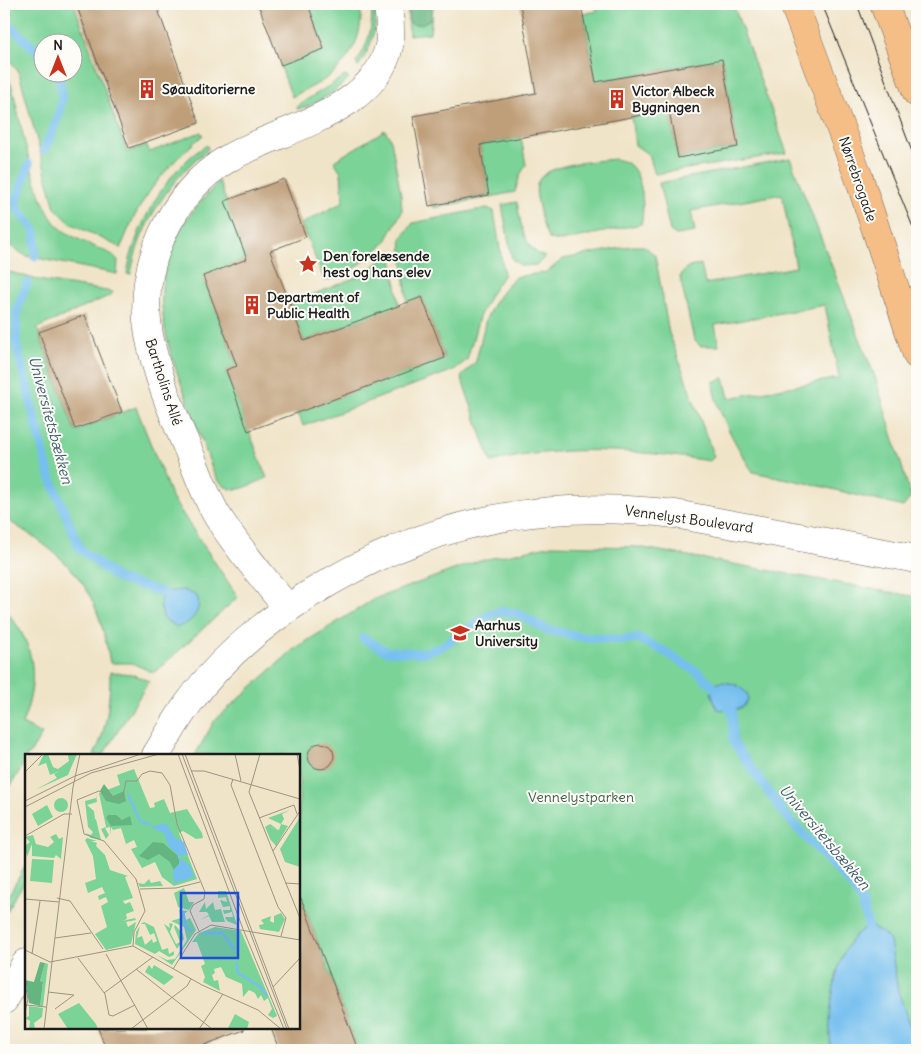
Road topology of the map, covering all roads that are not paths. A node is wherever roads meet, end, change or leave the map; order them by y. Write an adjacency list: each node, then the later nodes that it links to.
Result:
1 (388, 4): 7 (street, Bartholins Allé)
2 (794, 4): 5 (main road, Nørrebrogade)
3 (884, 4): 4 (main road)
4 (917, 93)
5 (917, 355)
6 (917, 559): 7 (street, Vennelyst Boulevard)
7 (287, 608): 8 (street, Vennelyst Boulevard)
8 (157, 754)
9 (25, 965): 10 (street)
10 (4, 1000)

